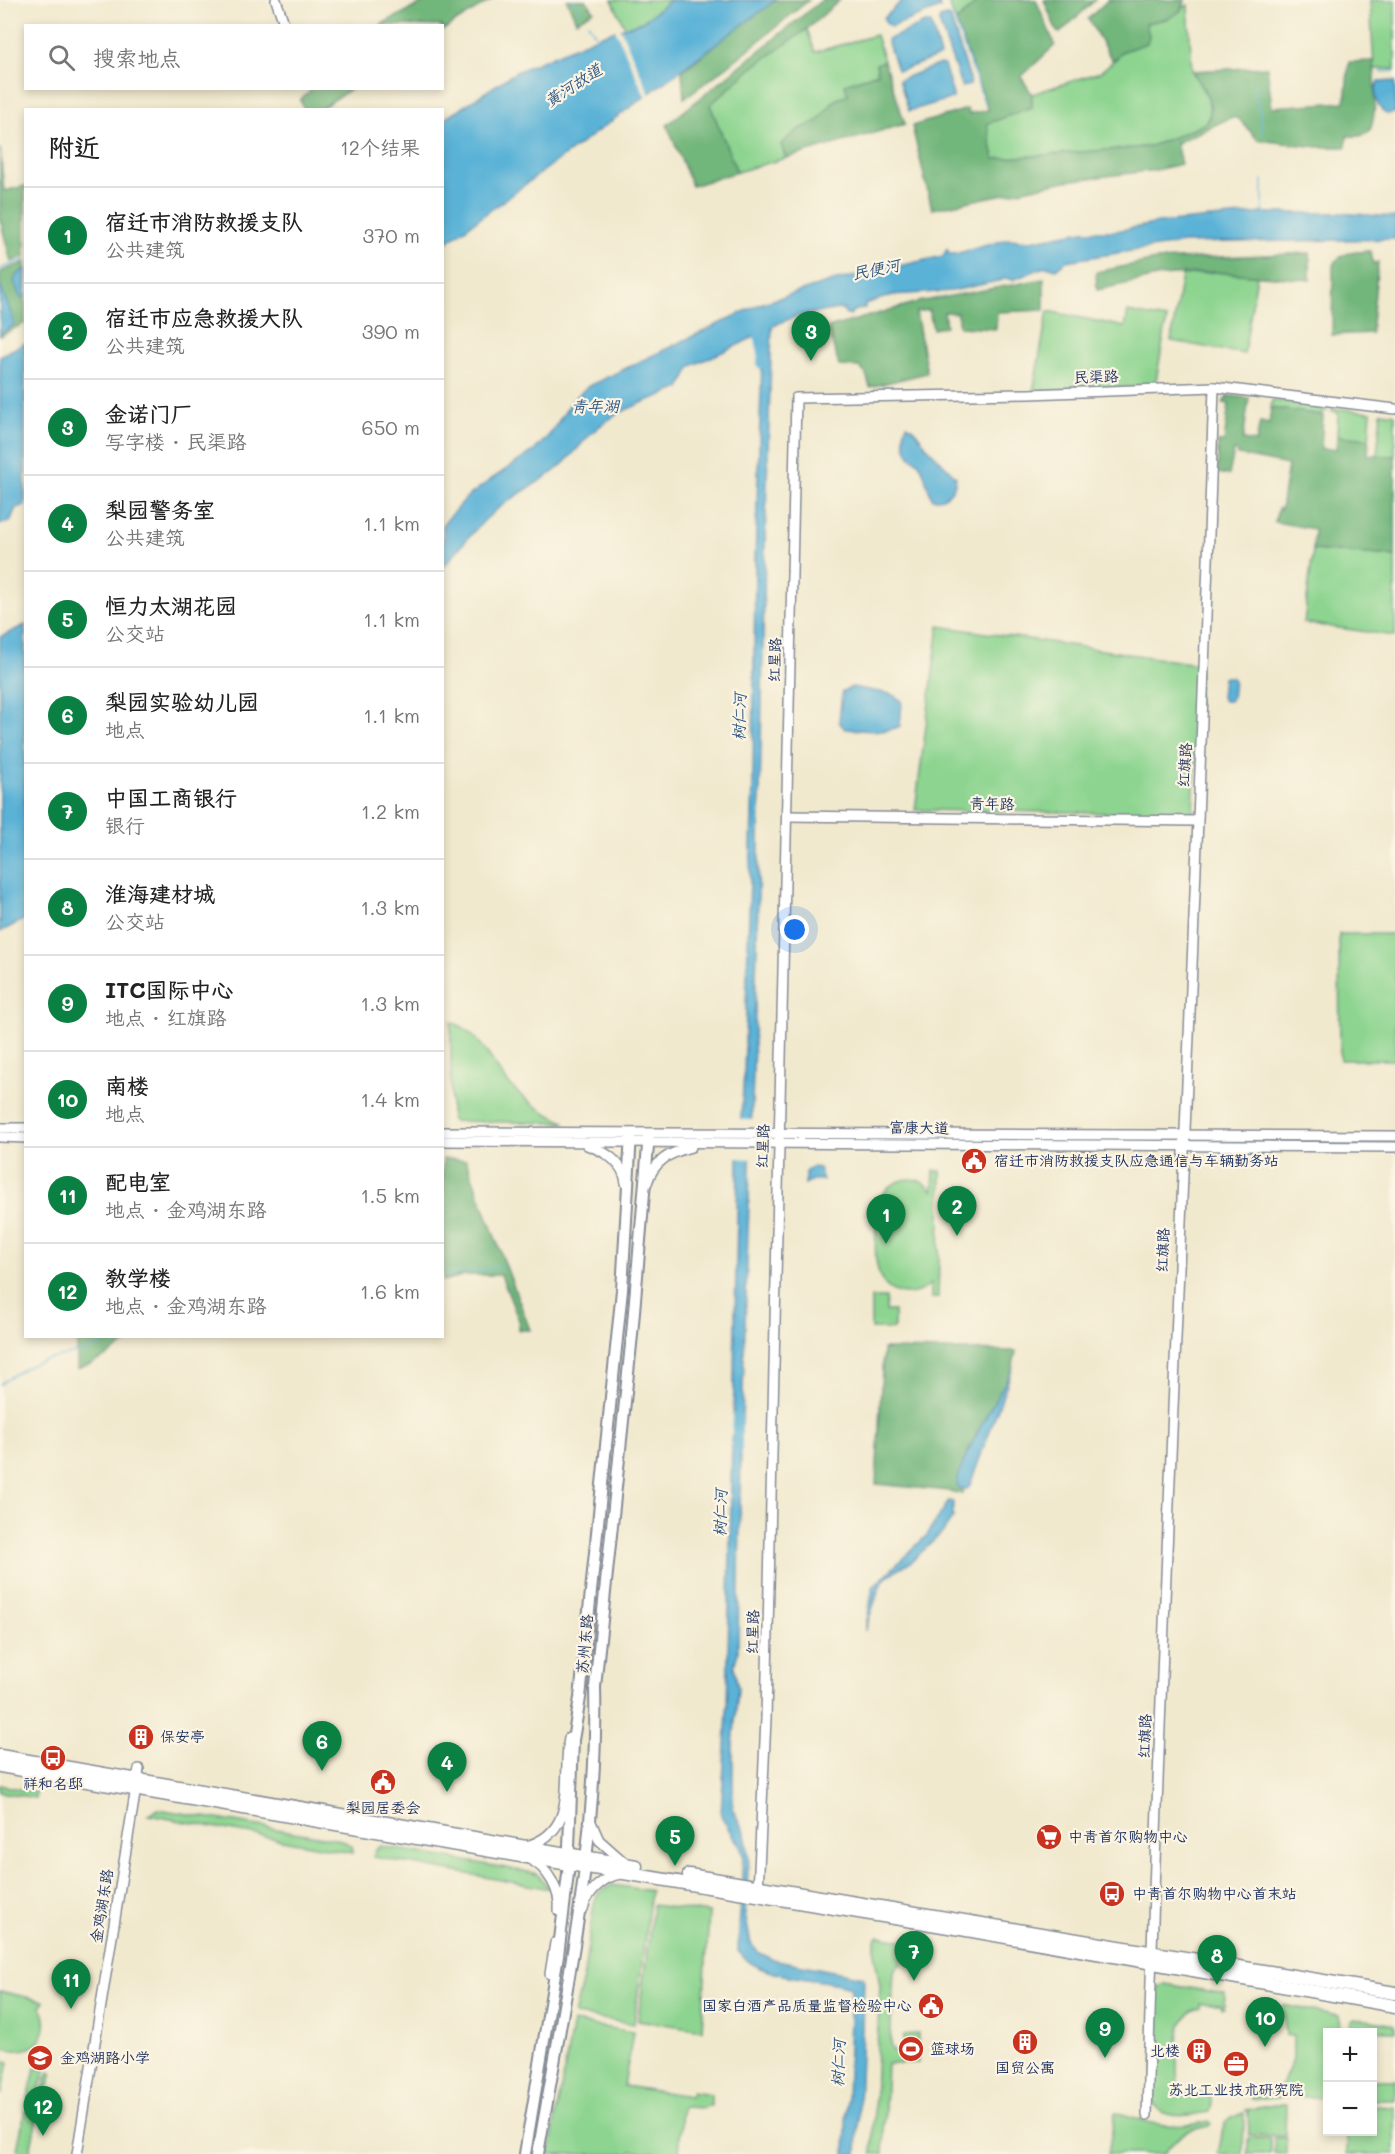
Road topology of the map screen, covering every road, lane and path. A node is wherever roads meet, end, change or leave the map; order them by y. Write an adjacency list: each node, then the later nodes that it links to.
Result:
1 (276, 0): 2 (street)
2 (284, 24)
3 (1214, 387): 4 (street, 民渠路); 5 (street, 民渠路); 7 (street, 红旗路)
4 (796, 398): 6 (street, 红星路)
5 (1395, 409)
6 (787, 816): 7 (street, 青年路); 16 (street, 红星路)
7 (1197, 821): 19 (street, 红旗路)
8 (0, 1128): 9 (street)
9 (24, 1128)
10 (444, 1132): 17 (street, 富康大道)
11 (1395, 1136): 19 (street, 富康大道)
12 (0, 1137): 13 (street)
13 (24, 1138)
14 (631, 1138): 15 (street, 富康大道); 17 (street, 富康大道); 22 (main road, 苏州东路)
15 (648, 1138): 16 (street, 富康大道); 20 (street, 富康大道); 23 (main road, 苏州东路)
16 (778, 1138): 19 (street, 富康大道); 20 (street, 富康大道); 33 (street, 红星路)
17 (574, 1139): 18 (street, 富康大道); 22 (street)
18 (444, 1141)
19 (1183, 1141): 21 (street, 富康大道); 36 (street, 红旗路)
20 (705, 1143): 23 (street)
21 (1395, 1147)
22 (628, 1199): 24 (main road, 苏州东路)
23 (642, 1200): 28 (main road, 苏州东路)
24 (580, 1698): 29 (street); 30 (main road, 苏州东路)
25 (0, 1756): 27 (highway)
26 (0, 1766): 27 (highway)
27 (138, 1779): 29 (highway); 42 (street, 金鸡湖东路)
28 (590, 1815): 31 (main road, 苏州东路); 32 (street)
29 (522, 1852): 30 (highway); 39 (street)
30 (568, 1859): 31 (highway); 34 (main road, 苏州东路)
31 (585, 1862): 32 (highway); 35 (main road, 苏州东路)
32 (627, 1869): 33 (highway); 40 (street)
33 (758, 1891): 36 (highway)
34 (564, 1903): 35 (street); 39 (main road, 苏州东路)
35 (579, 1905): 40 (main road, 苏州东路)
36 (1152, 1959): 37 (highway); 38 (highway); 41 (street, 红旗路)
37 (1395, 1994)
38 (1395, 2006)
39 (548, 2017): 43 (main road, 苏州东路)
40 (561, 2020): 44 (main road, 苏州东路)
41 (1147, 2115)
42 (77, 2154)
43 (525, 2154)
44 (537, 2154)

